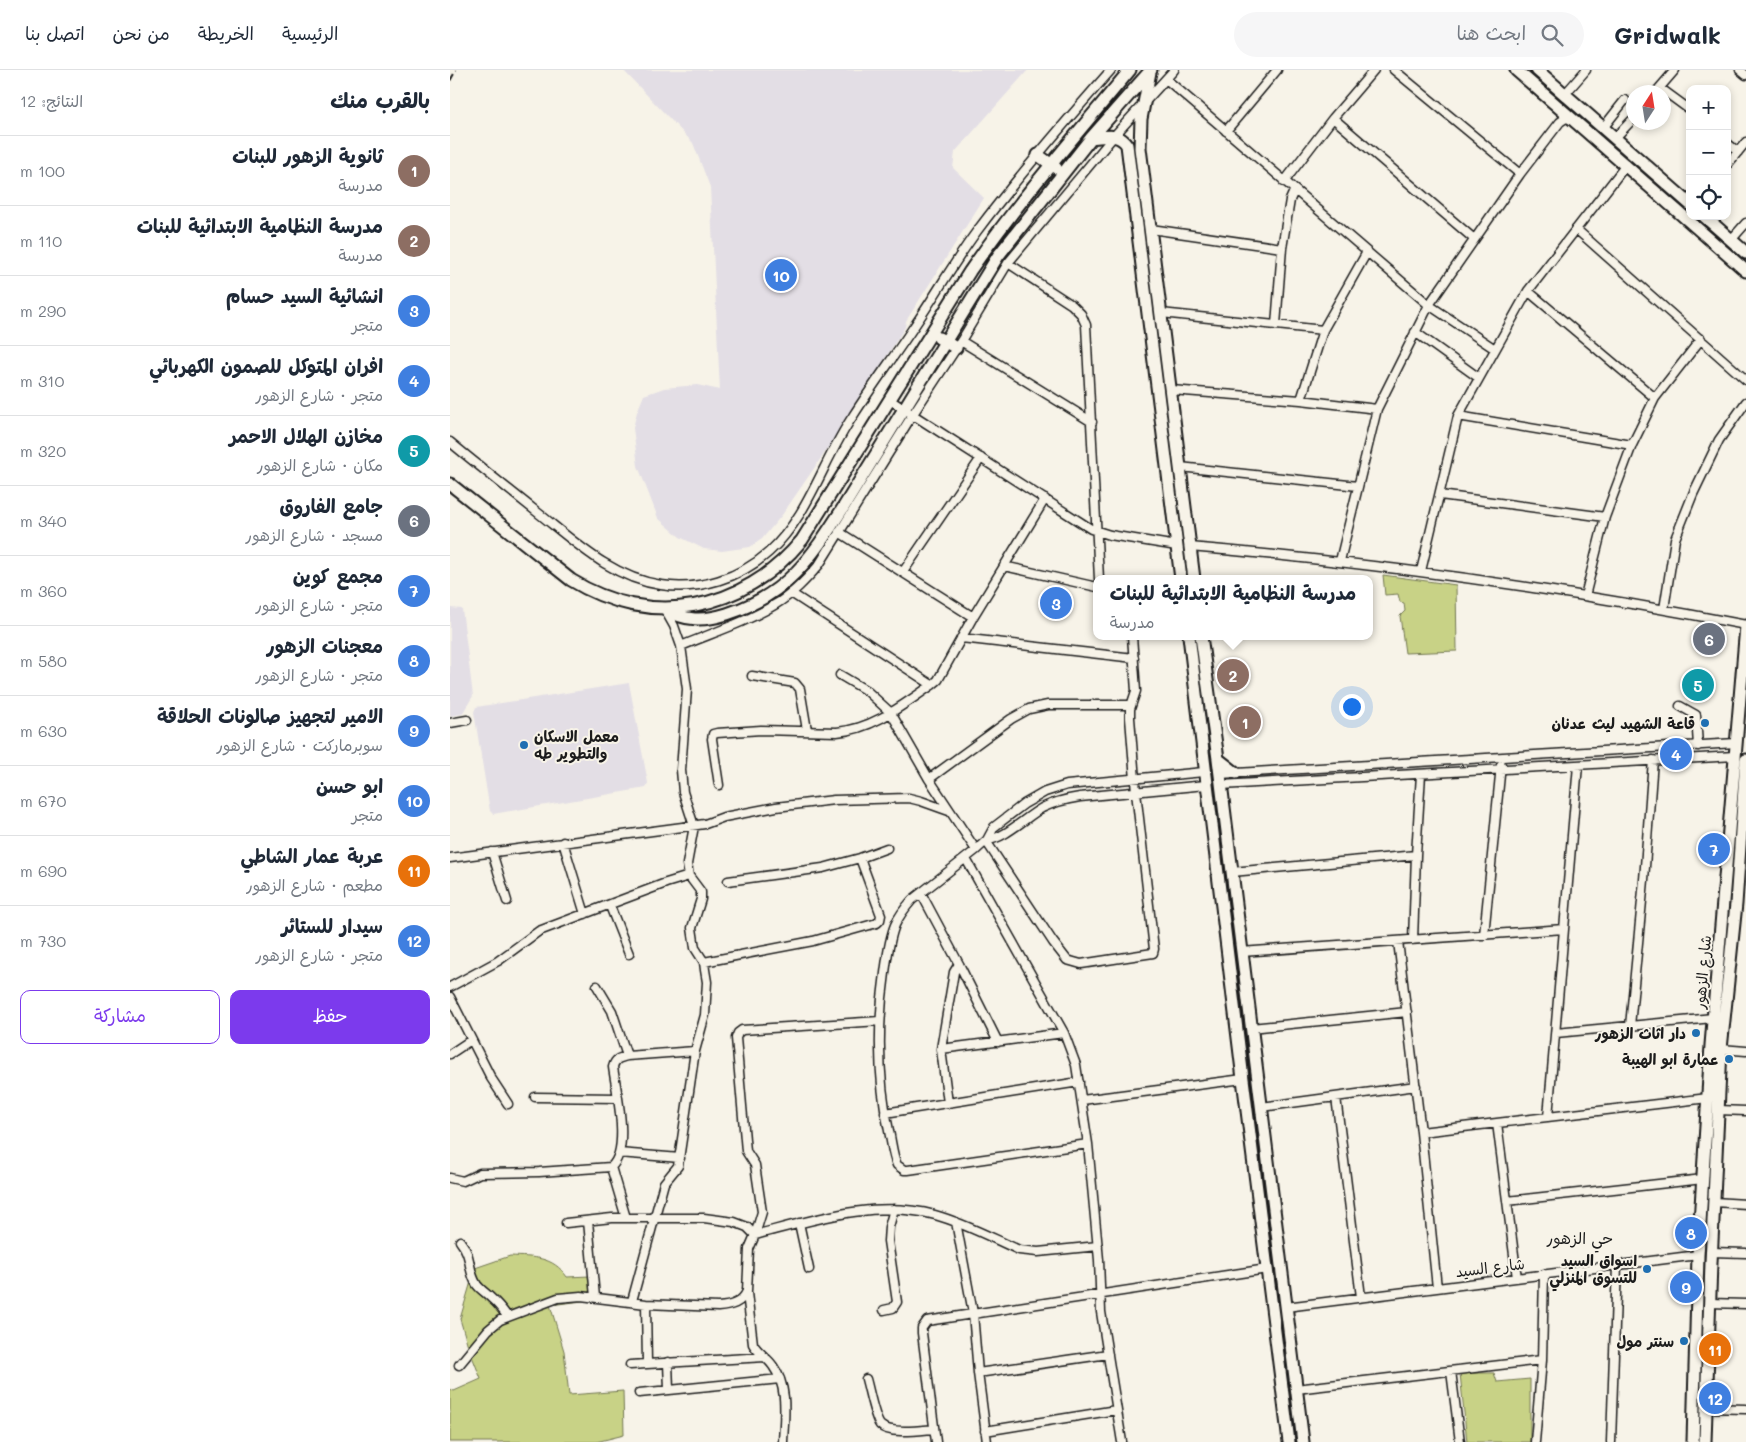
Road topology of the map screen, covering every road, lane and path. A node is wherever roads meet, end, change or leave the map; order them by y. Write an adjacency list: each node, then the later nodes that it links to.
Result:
1 (1111, 70): 33 (street)
2 (1130, 70): 35 (main road)
3 (1151, 70): 19 (main road); 28 (main road)
4 (1174, 70): 14 (street)
5 (1277, 70): 26 (street)
6 (1374, 70): 22 (street)
7 (1394, 70): 38 (street)
8 (1516, 70): 23 (main road)
9 (1537, 70): 16 (main road)
10 (1586, 70): 16 (street)
11 (1675, 70): 15 (street)
12 (1740, 70): 13 (street)
13 (1746, 75)
14 (1166, 79): 19 (street); 26 (street)
15 (1662, 85)
16 (1565, 94): 21 (main road)
17 (1671, 98): 20 (street)
18 (1626, 100): 25 (street)
19 (1146, 101): 27 (street); 43 (main road)
20 (1686, 108)
21 (1583, 110): 23 (main road); 25 (main road)
22 (1333, 118): 39 (street); 50 (street)
23 (1573, 120): 36 (main road); 38 (street)
24 (1626, 126): 29 (street)
25 (1603, 128): 29 (main road)
26 (1226, 130): 39 (street)
27 (1114, 136): 28 (main road); 45 (main road); 55 (street)
28 (1092, 138): 37 (main road)
29 (1615, 138): 42 (main road)
30 (1746, 142): 32 (street)
31 (1731, 146): 32 (street)
32 (1738, 152): 34 (street)
33 (1038, 155): 35 (main road); 79 (street)
34 (1731, 160)
35 (1051, 164): 37 (main road); 63 (main road)
36 (1626, 165): 49 (street); 56 (main road)
37 (1064, 173): 65 (main road)
38 (1520, 174): 50 (street)
39 (1284, 182): 40 (street)
40 (1294, 191): 41 (street); 44 (street)
41 (1304, 199): 44 (street); 53 (street)
42 (1686, 200)
43 (1149, 210): 45 (main road); 48 (main road)
44 (1289, 211): 52 (street)
45 (1136, 212): 92 (main road)
46 (1708, 220): 51 (main road)
47 (1746, 223): 51 (street)
48 (1151, 229): 52 (street); 59 (main road)
49 (1576, 230): 57 (street); 64 (street)
50 (1474, 239): 58 (street)
51 (1731, 240): 54 (main road)
52 (1282, 248): 60 (street)
53 (1367, 252): 58 (street); 61 (street)
54 (1746, 253)
55 (1008, 263): 66 (street); 78 (street)
56 (1746, 270)
57 (1528, 291): 67 (street); 71 (street)
58 (1429, 305): 62 (street); 67 (street)
59 (1161, 313): 60 (street); 70 (main road)
60 (1276, 325): 61 (street)
61 (1323, 330): 73 (street)
62 (1415, 332): 68 (street); 75 (street)
63 (931, 333): 65 (main road); 72 (main road)
64 (1701, 339): 69 (street); 71 (street)
65 (946, 342): 66 (main road); 76 (main road)
66 (959, 344): 76 (street); 78 (street)
67 (1495, 349): 68 (street)
68 (1479, 378): 77 (street)
69 (1746, 380)
70 (1171, 390): 73 (street); 82 (main road)
71 (1656, 398): 80 (street)
72 (890, 400): 76 (street); 86 (main road)
73 (1301, 400): 75 (street)
74 (1746, 402): 105 (street)
75 (1377, 409): 84 (street)
76 (909, 411): 81 (street); 88 (main road)
77 (1458, 416): 80 (street); 85 (street)
78 (1092, 422): 90 (street)
79 (450, 442)
80 (1632, 445): 89 (street)
81 (981, 458): 87 (street); 97 (street)
82 (1180, 467): 84 (street); 93 (main road)
83 (450, 484): 104 (main road)
84 (1358, 486): 94 (street)
85 (1440, 495): 89 (street); 96 (street)
86 (828, 499): 88 (main road); 104 (main road)
87 (1045, 499): 90 (street); 95 (street)
88 (847, 510): 91 (street); 104 (main road)
89 (1605, 517): 103 (street)
90 (1097, 531): 92 (street); 98 (street)
91 (839, 532): 97 (street); 102 (street)
92 (1177, 546): 99 (main road)
93 (1190, 547): 94 (street); 100 (main road)
94 (1340, 561): 96 (street)
95 (1004, 566): 101 (street); 106 (street)
96 (1421, 571): 103 (street)
97 (903, 572): 106 (street)
98 (1099, 575)
99 (1181, 575)
100 (1194, 575)
101 (1093, 586)
102 (791, 593): 112 (street); 118 (street)
103 (1585, 596): 105 (street)
104 (664, 608): 112 (street)
105 (1664, 609): 107 (street)
106 (973, 617): 108 (street)
107 (1746, 626): 125 (main road, شارع الزهور)
108 (961, 638): 113 (street); 118 (street)
109 (1132, 640): 113 (street)
110 (1190, 640): 115 (main road)
111 (1202, 640): 114 (main road)
112 (681, 646): 144 (street)
113 (1134, 658): 119 (street)
114 (1205, 664): 115 (main road); 127 (main road)
115 (1193, 665): 133 (main road)
116 (840, 675): 121 (street)
117 (752, 676): 124 (street)
118 (932, 685): 121 (street)
119 (1132, 705): 136 (street); 137 (street)
120 (1680, 706): 126 (street)
121 (892, 712): 124 (street); 137 (street)
122 (467, 720): 123 (street)
123 (450, 722)
124 (807, 730): 139 (street)
125 (1736, 743): 126 (street); 129 (main road, شارع الزهور)
126 (1698, 746): 128 (street)
127 (1218, 758): 134 (main road); 138 (main road)
128 (1501, 758): 132 (street); 134 (street)
129 (1740, 758): 130 (street); 142 (main road, شارع الزهور); 159 (main road, شارع الزهور)
130 (1653, 760): 131 (street); 177 (street)
131 (1578, 765): 132 (street); 163 (street)
132 (1500, 769): 135 (street); 164 (street)
133 (1204, 772): 136 (street); 140 (main road)
134 (1236, 773): 138 (street)
135 (1421, 774): 138 (street); 150 (street)
136 (1135, 778): 141 (street); 145 (street)
137 (929, 780): 143 (street)
138 (1221, 780): 154 (main road)
139 (719, 785)
140 (1206, 785): 141 (street); 189 (main road)
141 (1136, 792): 145 (street); 145 (street)
142 (1744, 794): 160 (main road, شارع الزهور)
143 (949, 811): 144 (street); 148 (street)
144 (694, 826): 146 (street); 155 (street)
145 (986, 840): 148 (street)
146 (563, 842): 149 (street); 162 (street)
147 (887, 848): 152 (street)
148 (976, 850): 153 (street)
149 (492, 852): 151 (street); 158 (street)
150 (1416, 855): 154 (street); 165 (street)
151 (450, 858)
152 (860, 858): 156 (street); 169 (street)
153 (966, 859): 157 (street); 179 (street)
154 (1232, 872): 167 (main road)
155 (689, 876): 161 (street); 169 (street)
156 (728, 881)
157 (921, 893): 170 (street); 176 (street)
158 (507, 901)
159 (1723, 903): 160 (main road); 175 (main road, شارع الزهور)
160 (1736, 904): 184 (main road, شارع الزهور)
161 (610, 906): 162 (street); 168 (street)
162 (585, 914): 172 (street)
163 (1564, 929): 164 (street); 180 (street)
164 (1484, 935): 165 (street)
165 (1414, 940): 166 (street)
166 (1398, 941): 167 (street); 174 (street)
167 (1242, 952): 178 (main road)
168 (629, 954)
169 (704, 962): 185 (street)
170 (959, 964): 182 (street); 183 (street)
171 (597, 986): 188 (street)
172 (450, 987)
173 (450, 997): 181 (street)
174 (1407, 1012): 178 (street); 191 (street)
175 (1713, 1018): 177 (street); 195 (main road, شارع الزهور)
176 (880, 1020): 202 (street); 224 (street)
177 (1630, 1026): 180 (street)
178 (1251, 1028): 199 (main road)
179 (1064, 1033): 182 (street); 190 (street)
180 (1556, 1033): 203 (street)
181 (471, 1040): 187 (street); 198 (street)
182 (998, 1042): 183 (street)
183 (941, 1049): 197 (street)
184 (1721, 1049): 186 (street); 200 (main road, شارع الزهور)
185 (695, 1051): 188 (street); 210 (street)
186 (1746, 1051)
187 (450, 1054)
188 (627, 1056): 194 (street)
189 (1243, 1079): 196 (street); 207 (main road)
190 (1079, 1082): 196 (street); 197 (street)
191 (1416, 1086): 193 (street); 205 (street)
192 (535, 1097): 194 (street)
193 (1336, 1097): 199 (street); 239 (street)
194 (618, 1098): 209 (street)
195 (1708, 1098): 203 (street); 213 (main road, شارع الزهور)
196 (1082, 1100): 208 (street)
197 (948, 1103): 202 (street)
198 (508, 1104)
199 (1261, 1107): 206 (main road)
200 (1718, 1110): 201 (street); 215 (main road, شارع الزهور)
201 (1746, 1111)
202 (885, 1113): 208 (street)
203 (1548, 1117): 204 (street)
204 (1497, 1123): 205 (street); 214 (street)
205 (1421, 1132): 235 (street)
206 (1265, 1137): 207 (main road); 244 (main road)
207 (1251, 1138): 232 (main road)
208 (1088, 1144): 226 (street)
209 (619, 1153): 210 (street); 211 (street)
210 (680, 1158): 218 (street)
211 (610, 1167): 212 (street); 219 (street)
212 (450, 1178)
213 (1703, 1179): 214 (street); 229 (main road, شارع الزهور)
214 (1507, 1201): 234 (street)
215 (1714, 1202): 216 (street); 227 (main road, شارع الزهور)
216 (1746, 1204)
217 (894, 1208): 221 (street); 223 (street); 245 (street)
218 (654, 1217): 219 (street); 224 (street); 240 (street)
219 (626, 1218): 220 (street)
220 (588, 1221): 222 (street); 238 (street)
221 (956, 1222): 226 (street); 246 (street)
222 (566, 1223)
223 (799, 1223): 224 (street); 231 (street)
224 (755, 1235): 236 (street)
225 (460, 1241): 247 (street)
226 (1098, 1246): 237 (street)
227 (1711, 1252): 228 (street); 241 (main road, شارع الزهور)
228 (1746, 1253)
229 (1698, 1255): 230 (street, شارع السيد); 248 (main road, شارع الزهور)
230 (1617, 1265): 233 (street, شارع السيد); 277 (street)
231 (809, 1269)
232 (1267, 1269): 237 (street); 273 (main road)
233 (1544, 1274): 234 (street, شارع السيد); 252 (street)
234 (1517, 1278): 235 (street, شارع السيد)
235 (1437, 1288): 239 (street, شارع السيد)
236 (747, 1291): 242 (street); 251 (street)
237 (1100, 1294): 246 (street); 250 (street)
238 (596, 1297): 240 (street); 247 (street)
239 (1361, 1297): 244 (street, شارع السيد)
240 (632, 1301): 242 (street)
241 (1709, 1303): 243 (street); 249 (main road, شارع الزهور)
242 (646, 1304): 254 (street)
243 (1746, 1304)
244 (1286, 1307): 261 (main road)
245 (884, 1310)
246 (973, 1313): 258 (street); 267 (street)
247 (506, 1316): 255 (street)
248 (1696, 1340): 249 (main road); 278 (main road, شارع الزهور)
249 (1708, 1340): 264 (main road, شارع الزهور)
250 (1108, 1354): 258 (street); 266 (street)
251 (765, 1357): 253 (street); 259 (street)
252 (1542, 1360): 257 (street); 276 (street)
253 (668, 1362): 254 (street); 262 (street)
254 (647, 1364): 256 (street)
255 (459, 1365)
256 (630, 1365)
257 (1451, 1371): 261 (street); 275 (street)
258 (978, 1373): 268 (street)
259 (780, 1379): 262 (street); 269 (street)
260 (866, 1379): 267 (street)
261 (1296, 1389): 274 (main road)
262 (670, 1390): 263 (street)
263 (639, 1393)
264 (1706, 1408): 265 (street); 279 (main road, شارع الزهور)
265 (1746, 1409)
266 (1116, 1410): 268 (street); 272 (street)
267 (934, 1429): 270 (street)
268 (985, 1431): 271 (street)
269 (783, 1442)
270 (936, 1442)
271 (987, 1442)
272 (1122, 1442)
273 (1289, 1442)
274 (1303, 1442)
275 (1460, 1442)
276 (1535, 1442)
277 (1611, 1442)
278 (1693, 1442)
279 (1705, 1442)

